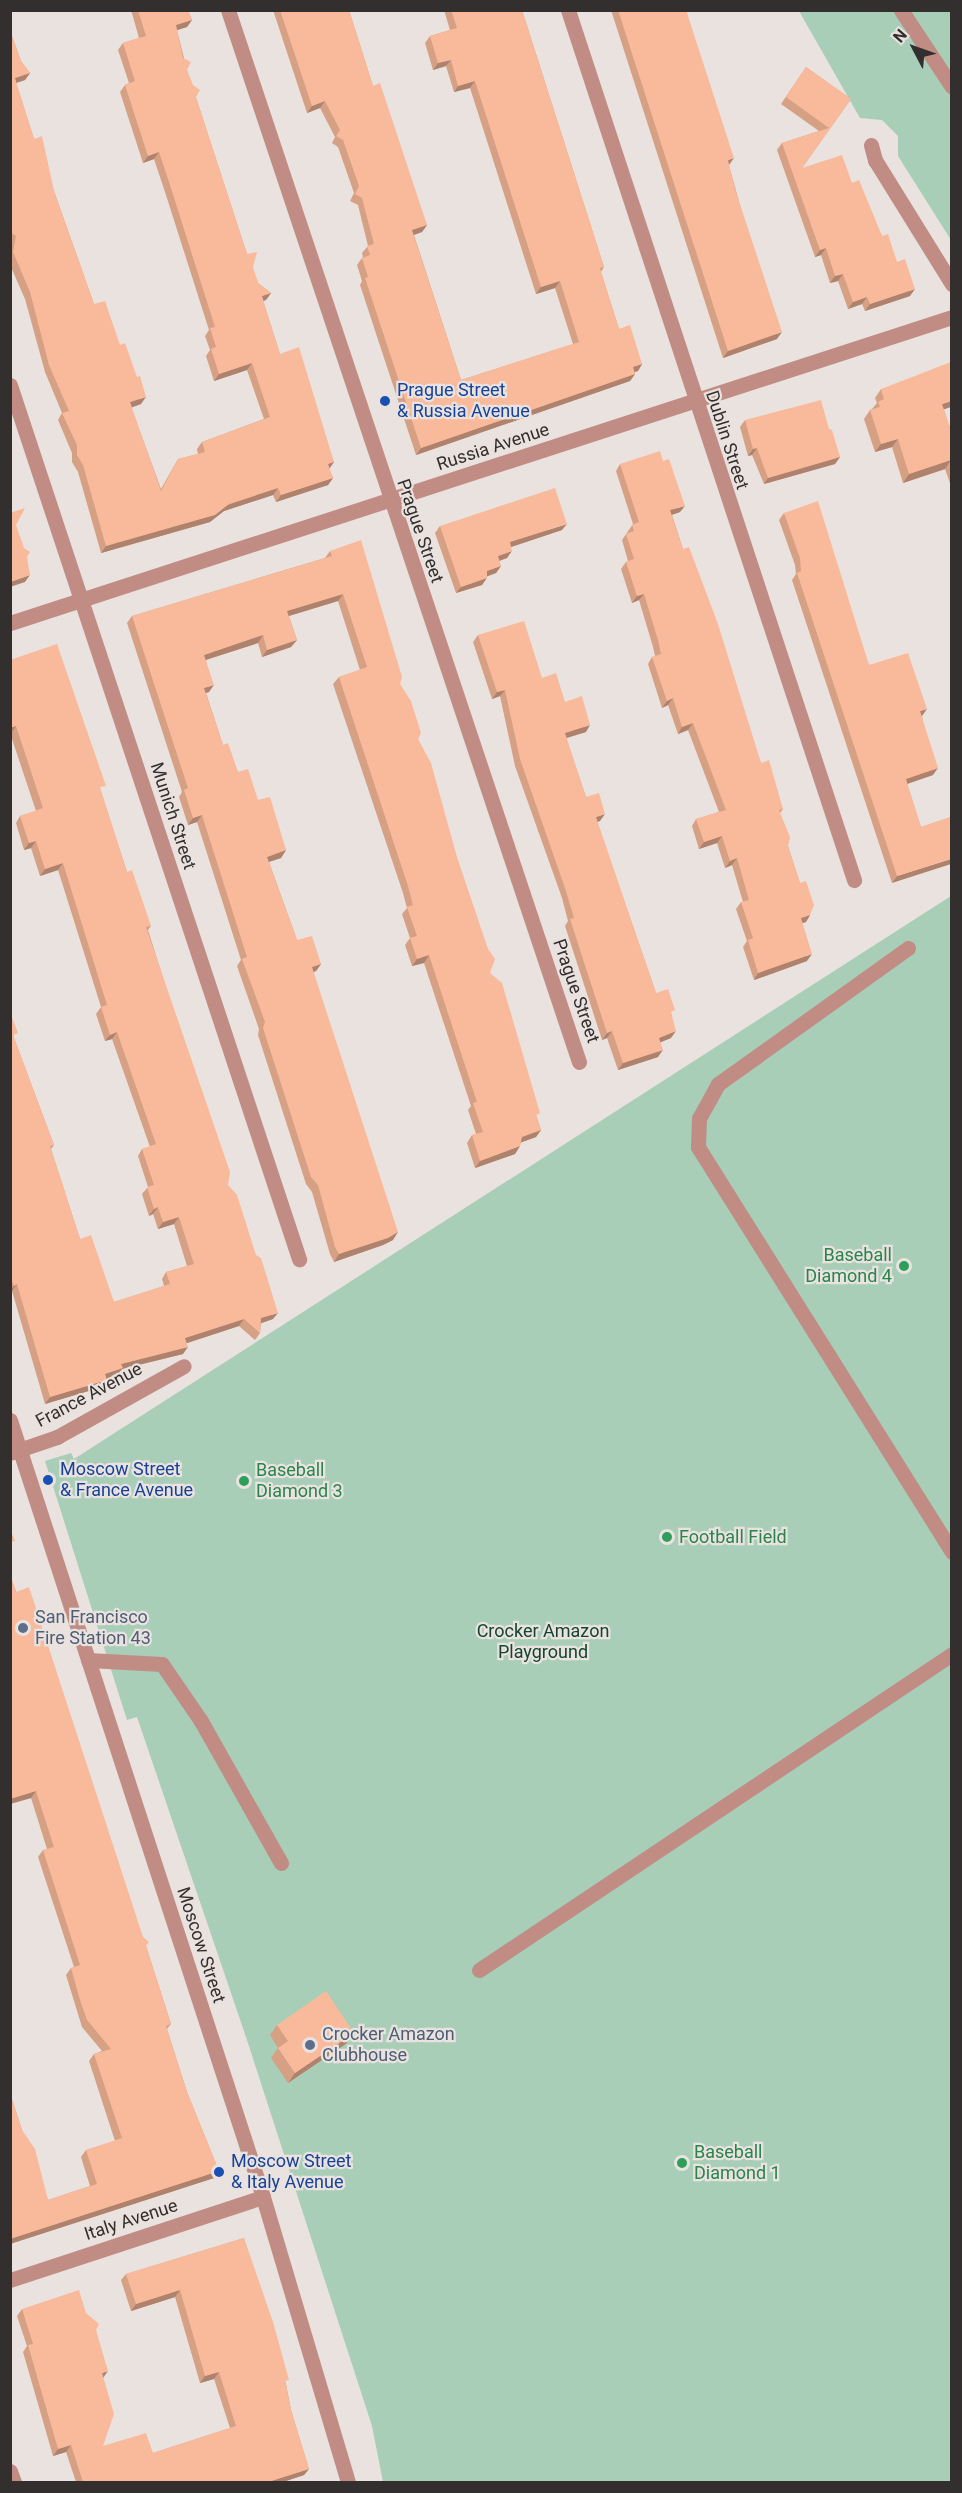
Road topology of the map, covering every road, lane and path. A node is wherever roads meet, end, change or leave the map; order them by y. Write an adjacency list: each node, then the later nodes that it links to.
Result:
1 (228, 10): 10 (street, Prague Street)
2 (568, 10): 9 (street, Dublin Street)
3 (901, 10): 4 (street)
4 (951, 87)
5 (871, 145): 6 (street)
6 (951, 284)
7 (951, 317): 9 (street, Russia Avenue)
8 (10, 385): 11 (street, Munich Street)
9 (694, 403): 10 (street, Russia Avenue); 13 (street, Dublin Street)
10 (389, 501): 11 (street, Russia Avenue); 15 (street, Prague Street)
11 (80, 601): 12 (street, Russia Avenue); 16 (street, Munich Street)
12 (10, 624)
13 (854, 880)
14 (908, 948): 20 (street)
15 (579, 1062)
16 (299, 1259)
17 (184, 1366): 19 (street, France Avenue)
18 (10, 1420): 19 (street, Moscow Street)
19 (15, 1452): 22 (street, Moscow Street)
20 (951, 1552)
21 (951, 1654): 24 (street)
22 (88, 1660): 23 (street); 25 (street, Moscow Street)
23 (281, 1863)
24 (479, 1970)
25 (263, 2197): 26 (street, Italy Avenue); 29 (street, Moscow Street)
26 (10, 2280)
27 (10, 2471): 28 (street)
28 (14, 2482)
29 (348, 2482)

